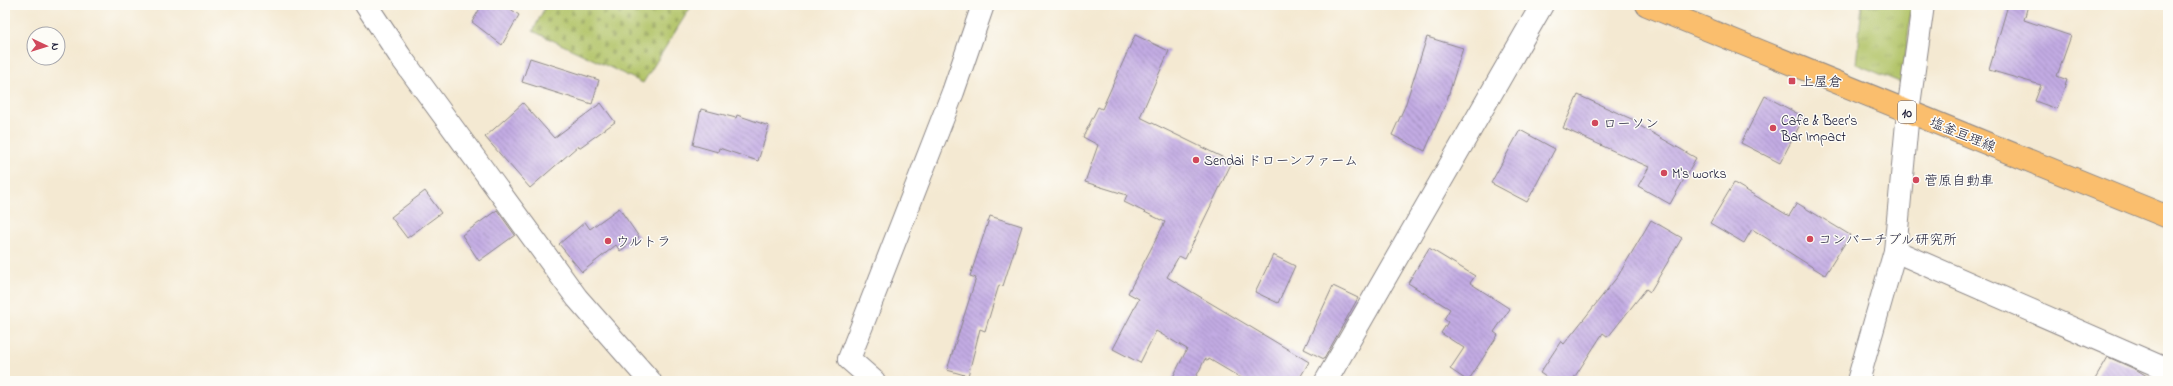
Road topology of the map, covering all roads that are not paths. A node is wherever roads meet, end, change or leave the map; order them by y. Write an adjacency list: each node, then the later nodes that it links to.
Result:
1 (366, 5): 10 (street)
2 (983, 5): 11 (street)
3 (1542, 5): 12 (street)
4 (1647, 5): 6 (main road, 塩釜亘理線 / 10)
5 (1923, 5): 6 (street)
6 (1908, 112): 7 (main road, 塩釜亘理線 / 10); 8 (street)
7 (2168, 217)
8 (1895, 251): 9 (street); 13 (street)
9 (2168, 370)
10 (650, 381)
11 (874, 381)
12 (1326, 381)
13 (1858, 381)

